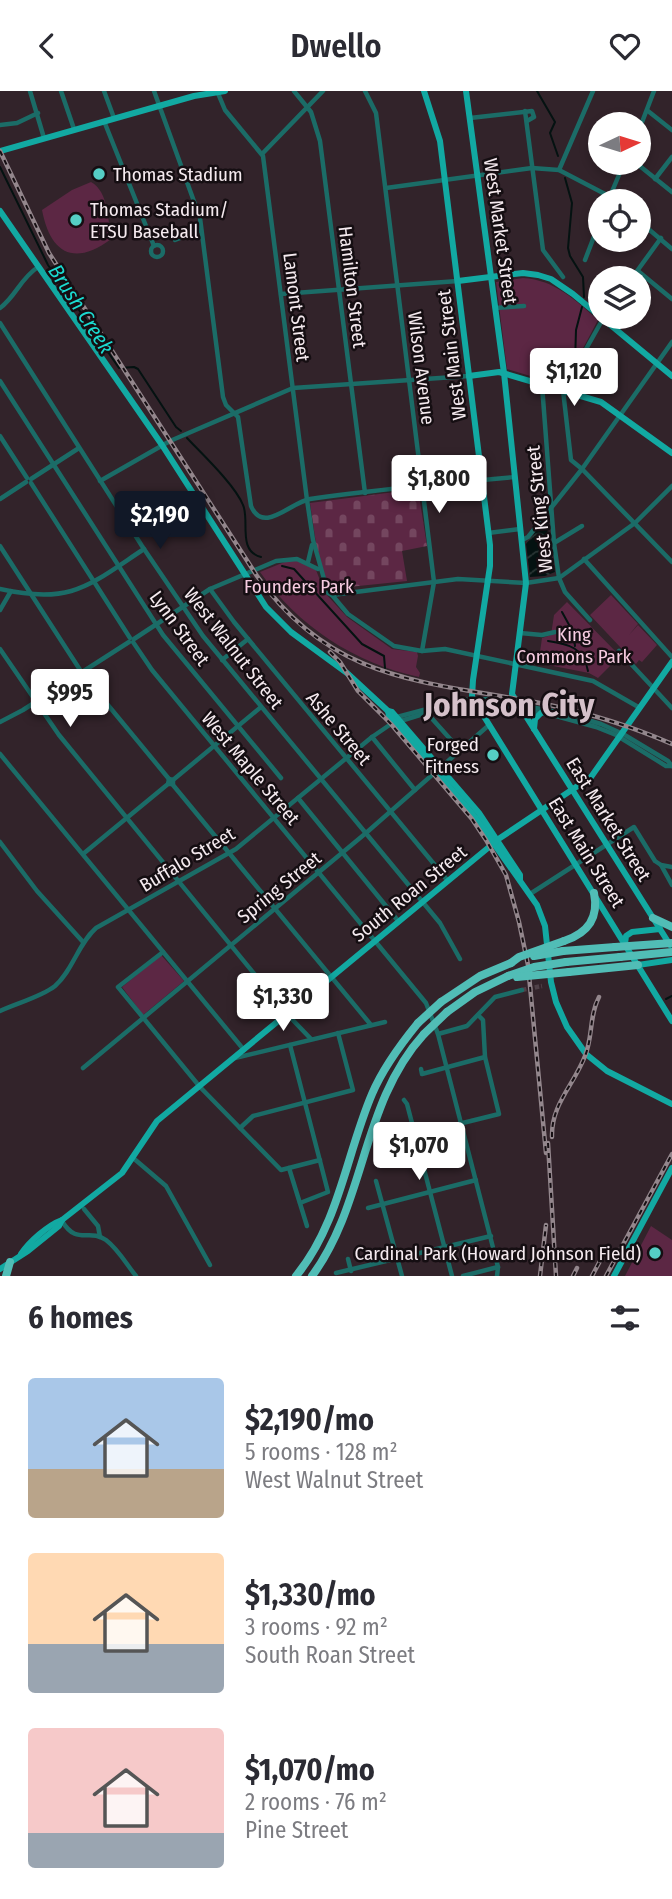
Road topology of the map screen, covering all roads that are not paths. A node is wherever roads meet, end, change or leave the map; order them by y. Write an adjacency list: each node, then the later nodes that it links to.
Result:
1 (30, 91): 18 (street)
2 (61, 91): 23 (street)
3 (104, 91): 19 (street)
4 (154, 91): 15 (street)
5 (203, 91): 14 (main road)
6 (294, 91): 16 (street, Hamilton Street)
7 (323, 91): 16 (street)
8 (365, 91): 35 (street, Wilson Avenue)
9 (424, 91): 33 (main road, West Main Street)
10 (466, 91): 20 (main road, West Market Street)
11 (593, 91): 30 (street)
12 (654, 91): 17 (street)
13 (220, 92): 14 (main road); 27 (street)
14 (194, 96): 15 (main road)
15 (159, 106): 19 (main road); 39 (street)
16 (308, 107): 27 (street); 54 (street, Hamilton Street)
17 (648, 111): 24 (street)
18 (38, 113): 22 (street); 25 (street)
19 (114, 118): 21 (main road)
20 (470, 118): 29 (street); 31 (main road, West Market Street)
21 (104, 121): 23 (main road); 43 (street)
22 (0, 125)
23 (75, 129): 25 (main road)
24 (672, 130)
25 (44, 138): 26 (main road)
26 (0, 151)
27 (262, 153): 55 (street, Lamont Street)
28 (672, 157): 34 (street)
29 (532, 168): 30 (street); 31 (street); 50 (street)
30 (559, 170): 36 (street)
31 (477, 175): 33 (street); 49 (main road, West Market Street)
32 (650, 175): 34 (street)
33 (445, 179): 35 (street); 51 (main road, West Main Street)
34 (655, 179): 37 (street)
35 (386, 188): 53 (street, Wilson Avenue)
36 (591, 189)
37 (672, 193)
38 (0, 211): 47 (main road)
39 (201, 230): 42 (street); 75 (street)
40 (651, 230): 41 (street)
41 (661, 238): 44 (street); 48 (street)
42 (175, 240)
43 (154, 246)
44 (672, 249)
45 (588, 252): 46 (street)
46 (585, 260)
47 (39, 266): 59 (street); 78 (main road)
48 (641, 266)
49 (491, 277): 51 (main road); 57 (main road); 60 (main road, West Market Street)
50 (563, 277)
51 (458, 281): 53 (street); 67 (main road, West Main Street)
52 (651, 282): 56 (street)
53 (398, 285): 54 (street); 70 (street, Wilson Avenue)
54 (340, 289): 55 (street); 71 (street, Hamilton Street)
55 (281, 293): 73 (street, Lamont Street)
56 (672, 299)
57 (588, 305)
58 (524, 306): 60 (street)
59 (0, 308)
60 (495, 308): 66 (main road, West Market Street)
61 (0, 323): 79 (street, West Walnut Street)
62 (598, 329): 74 (street)
63 (616, 329): 65 (main road)
64 (672, 342): 65 (street)
65 (656, 365): 68 (main road); 76 (street)
66 (504, 373): 67 (main road); 72 (main road); 83 (main road, West Market Street)
67 (469, 376): 70 (street); 84 (main road, West Main Street)
68 (672, 376)
69 (0, 381): 81 (street, Lynn Street)
70 (410, 381): 71 (street); 87 (street, Wilson Avenue)
71 (352, 384): 73 (street); 89 (street, Hamilton Street)
72 (542, 385): 74 (main road); 92 (street, West King Street)
73 (293, 388): 75 (street); 91 (street, Lamont Street)
74 (564, 390): 76 (main road); 82 (street)
75 (234, 413): 78 (street); 91 (street)
76 (620, 416): 80 (main road); 82 (street)
77 (0, 436): 85 (street, West Maple Street)
78 (162, 445): 86 (street); 107 (main road)
79 (79, 448): 81 (street); 86 (street, West Walnut Street)
80 (672, 453)
81 (54, 464): 85 (street); 105 (street, Lynn Street)
82 (583, 469): 92 (street); 93 (street)
83 (515, 477): 84 (street); 95 (main road, West Market Street)
84 (482, 479): 87 (street); 96 (main road, West Main Street)
85 (29, 480): 90 (street); 110 (street, West Maple Street)
86 (100, 481): 101 (street, West Walnut Street)
87 (423, 486): 89 (street); 111 (street, Wilson Avenue)
88 (672, 486): 93 (street)
89 (365, 493): 91 (street)
90 (0, 499)
91 (307, 500): 97 (street, Lamont Street)
92 (551, 507): 98 (street); 99 (street, West King Street)
93 (635, 523): 102 (street); 104 (street)
94 (582, 527): 99 (street)
95 (520, 529): 96 (street); 98 (main road, West Market Street)
96 (488, 533): 109 (main road, West Main Street)
97 (313, 540): 103 (street, Lamont Street); 106 (street, Lamont Street)
98 (521, 540): 112 (main road, West Market Street)
99 (554, 543): 108 (street, West King Street)
100 (0, 546): 116 (street)
101 (144, 549): 105 (street); 118 (street, West Walnut Street)
102 (584, 559): 108 (street); 131 (street)
103 (308, 562): 106 (street, Lamont Street); 107 (street)
104 (672, 562)
105 (119, 565): 110 (street); 121 (street, Lynn Street)
106 (320, 572): 117 (street, Lamont Street)
107 (244, 574): 114 (street); 144 (main road)
108 (559, 578): 112 (street); 120 (street, West King Street)
109 (488, 580): 111 (street); 112 (street); 129 (main road, West Main Street)
110 (94, 582): 116 (street); 125 (street, West Maple Street)
111 (434, 582): 117 (street); 127 (street, Wilson Avenue)
112 (526, 583): 123 (main road, West Market Street)
113 (0, 589): 115 (street)
114 (210, 589): 118 (street); 124 (street, Ashe Street)
115 (11, 591): 116 (street); 119 (street)
116 (31, 594): 133 (street)
117 (332, 595): 127 (street, Lamont Street)
118 (182, 607): 121 (street); 130 (street, West Walnut Street)
119 (0, 610)
120 (590, 620)
121 (156, 624): 125 (street); 147 (street, Lynn Street)
122 (555, 632): 123 (street)
123 (520, 633): 132 (main road, West Market Street)
124 (248, 639): 130 (street); 155 (street, Ashe Street)
125 (132, 640): 133 (street); 152 (street, West Maple Street)
126 (0, 649): 136 (street)
127 (422, 650): 129 (street, Lamont Street)
128 (620, 651): 134 (street)
129 (477, 656): 132 (street, Lamont Street); 135 (main road, West Main Street)
130 (222, 660): 137 (street, West Walnut Street)
131 (672, 660): 134 (main road, South Roan Street)
132 (516, 665): 138 (main road, West Market Street); 139 (street, Lamont Street)
133 (82, 672): 136 (street); 160 (street)
134 (654, 689): 139 (main road, South Roan Street); 140 (street)
135 (474, 700): 138 (street, Buffalo Street); 141 (street, Buffalo Street); 144 (street, Buffalo Street); 146 (main road, East Main Street)
136 (35, 702): 145 (street); 167 (street)
137 (261, 707): 147 (street); 159 (street, West Walnut Street)
138 (519, 707): 142 (street, Buffalo Street); 149 (main road, East Market Street); 150 (street, Buffalo Street)
139 (640, 708): 150 (main road, South Roan Street)
140 (672, 708)
141 (427, 713): 143 (street, Buffalo Street); 153 (street)
142 (541, 713): 149 (main road); 150 (street, Buffalo Street)
143 (414, 717): 144 (street, Buffalo Street); 148 (street)
144 (395, 721): 148 (main road); 151 (street, Buffalo Street); 157 (main road)
145 (0, 722)
146 (489, 725): 153 (street, Spring Street); 164 (main road, East Main Street)
147 (239, 726): 152 (street); 158 (street, Lynn Street)
148 (408, 730): 157 (main road)
149 (534, 731): 162 (main road, East Market Street)
150 (622, 736): 156 (street); 162 (main road, South Roan Street)
151 (372, 737): 155 (street, Buffalo Street); 161 (street)
152 (215, 746): 160 (street); 166 (street, West Maple Street)
153 (460, 750): 157 (street, Spring Street)
154 (0, 754): 174 (street)
155 (346, 758): 159 (street, Buffalo Street); 165 (street, Ashe Street)
156 (671, 766)
157 (438, 770): 161 (street, Spring Street); 170 (main road)
158 (281, 778)
159 (321, 779): 163 (street, Buffalo Street); 168 (street, West Walnut Street)
160 (171, 782): 167 (street); 172 (street)
161 (415, 790): 165 (street, Spring Street)
162 (572, 790): 164 (main road, South Roan Street); 171 (main road, East Market Street)
163 (298, 798): 166 (street, Buffalo Street); 173 (street)
164 (542, 810): 170 (main road, South Roan Street); 175 (main road, East Main Street)
165 (390, 812): 168 (street, Spring Street); 180 (street, Ashe Street)
166 (274, 817): 172 (street, Buffalo Street); 178 (street, West Maple Street)
167 (127, 818): 174 (street); 179 (street)
168 (366, 834): 173 (street, Spring Street); 184 (street, West Walnut Street)
169 (0, 842): 191 (street)
170 (496, 842): 180 (main road, South Roan Street); 183 (main road)
171 (607, 846): 175 (street); 176 (street); 187 (main road, East Market Street)
172 (229, 853): 179 (street, Buffalo Street); 185 (street)
173 (342, 853): 178 (street, Spring Street); 188 (street)
174 (83, 854): 186 (street)
175 (576, 865): 182 (main road, East Main Street); 183 (street)
176 (661, 865): 177 (street); 181 (street)
177 (672, 867)
178 (319, 873): 185 (street, Spring Street); 192 (street, West Maple Street)
179 (178, 882): 186 (street, Buffalo Street); 195 (street)
180 (449, 882): 184 (main road, South Roan Street)
181 (672, 885)
182 (594, 893): 194 (main road, East Main Street); 200 (highway, bridge)
183 (530, 894): 226 (main road)
184 (423, 903): 188 (main road, South Roan Street); 198 (street, West Walnut Street)
185 (275, 908): 195 (street, Spring Street); 203 (street)
186 (128, 910): 191 (street, Buffalo Street); 197 (street)
187 (653, 918): 189 (highway); 190 (main road, East Market Street)
188 (399, 922): 192 (main road, South Roan Street)
189 (672, 927): 190 (highway)
190 (660, 929): 194 (main road); 196 (main road, East Market Street)
191 (83, 942): 206 (street, Buffalo Street)
192 (376, 942): 203 (main road, South Roan Street); 214 (street, West Maple Street)
193 (672, 943): 200 (highway, bridge)
194 (625, 944): 201 (main road, East Main Street)
195 (231, 945): 204 (street, Spring Street); 207 (street)
196 (672, 950): 202 (highway, bridge)
197 (163, 952): 204 (street); 209 (street)
198 (460, 959)
199 (672, 960): 201 (main road)
200 (508, 964): 257 (highway, bridge)
201 (638, 965): 202 (highway, bridge); 210 (main road, East Main Street)
202 (510, 977): 258 (highway, bridge)
203 (332, 978): 207 (main road, South Roan Street); 212 (street)
204 (187, 982): 209 (street, Spring Street); 217 (street)
205 (522, 991): 208 (street)
206 (0, 1011)
207 (287, 1014): 215 (street); 217 (main road, South Roan Street)
208 (479, 1016): 214 (street); 218 (street)
209 (143, 1017): 220 (street, Spring Street); 223 (street)
210 (672, 1021)
211 (385, 1022): 212 (street)
212 (371, 1025): 213 (street)
213 (338, 1033): 215 (street); 225 (street)
214 (438, 1034): 221 (street, West Maple Street)
215 (311, 1039): 216 (street)
216 (290, 1045): 219 (street); 225 (street)
217 (244, 1050): 219 (main road, South Roan Street)
218 (485, 1057): 221 (street); 227 (street)
219 (234, 1058): 223 (main road, South Roan Street)
220 (83, 1068)
221 (447, 1068): 222 (street); 227 (street, West Maple Street)
222 (421, 1069)
223 (200, 1087): 228 (street); 231 (main road, South Roan Street)
224 (404, 1100): 229 (street)
225 (306, 1103): 228 (street); 232 (street)
226 (672, 1104)
227 (462, 1124): 229 (street); 235 (street, West Maple Street)
228 (240, 1128): 233 (street)
229 (415, 1135): 230 (street); 237 (street)
230 (383, 1140)
231 (132, 1157): 242 (main road, South Roan Street); 250 (street)
232 (320, 1160): 233 (street); 238 (street)
233 (289, 1168): 238 (street)
234 (672, 1168): 263 (main road)
235 (476, 1180): 237 (street); 245 (street, West Maple Street)
236 (376, 1181): 239 (street)
237 (430, 1192): 239 (street); 246 (street)
238 (300, 1203): 243 (street)
239 (383, 1204): 240 (street); 248 (street)
240 (368, 1208)
241 (85, 1209): 244 (street)
242 (62, 1220): 244 (street); 249 (main road, South Roan Street)
243 (307, 1226)
244 (100, 1237): 256 (street)
245 (491, 1237): 246 (street); 251 (street, West Maple Street)
246 (445, 1248): 248 (street); 260 (street)
247 (348, 1259): 253 (street)
248 (397, 1260): 253 (street); 259 (street)
249 (10, 1262): 252 (main road, South Roan Street); 255 (highway)
250 (210, 1265)
251 (498, 1267): 261 (street); 262 (street)
252 (0, 1269)
253 (351, 1271): 254 (street)
254 (335, 1273)
255 (6, 1276)
256 (136, 1276)
257 (296, 1276)
258 (312, 1276)
259 (402, 1276)
260 (452, 1276)
261 (463, 1276)
262 (496, 1276)
263 (614, 1276)

